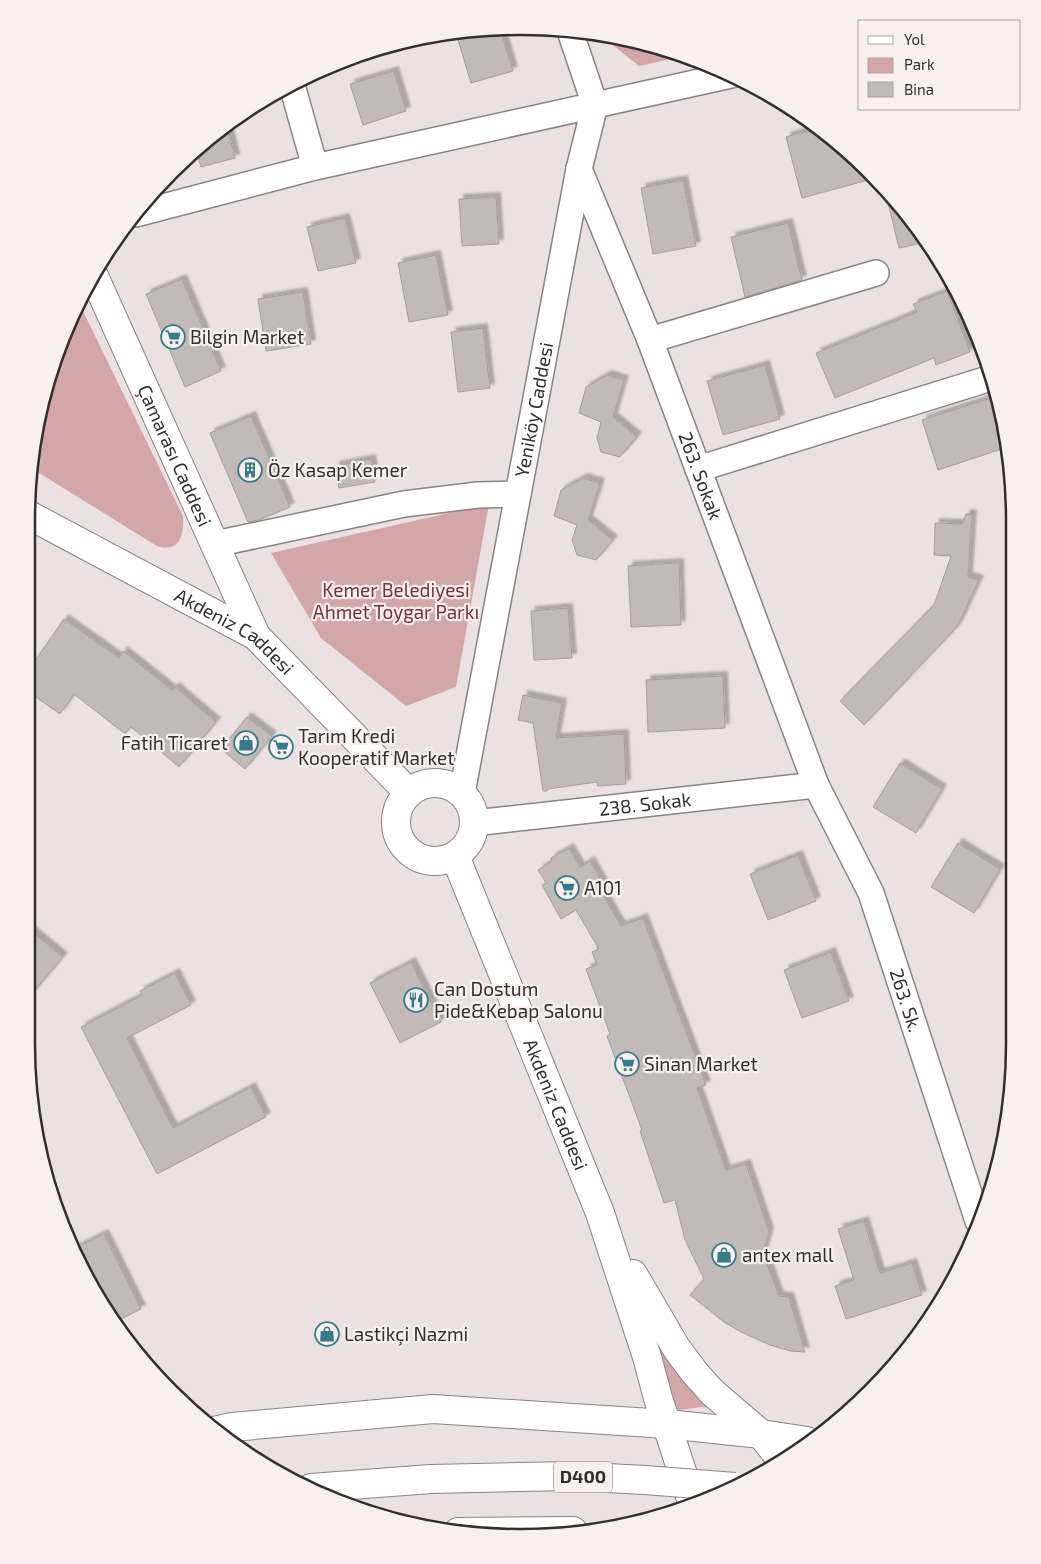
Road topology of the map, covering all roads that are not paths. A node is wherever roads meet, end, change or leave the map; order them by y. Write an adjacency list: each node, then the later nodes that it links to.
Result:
1 (572, 38): 4 (street)
2 (719, 78): 4 (street)
3 (294, 92): 5 (street)
4 (595, 105): 5 (street); 6 (street, Yeniköy Caddesi)
5 (314, 167): 7 (street)
6 (579, 169): 10 (street, 263. Sokak); 13 (street, Yeniköy Caddesi)
7 (146, 211)
8 (876, 273): 10 (street)
9 (97, 283): 15 (main road, Çamarası Caddesi)
10 (650, 340): 12 (street, 263. Sokak)
11 (985, 380): 12 (street)
12 (698, 469): 17 (street, 263. Sokak)
13 (518, 494): 15 (street); 19 (street, Yeniköy Caddesi)
14 (35, 518): 16 (main road, Akdeniz Caddesi)
15 (215, 544): 16 (main road, Çamarası Caddesi)
16 (256, 636): 18 (main road, Akdeniz Caddesi)
17 (816, 785): 20 (street, 238. Sokak); 23 (street, 263. Sk.)
18 (408, 793): 19 (main road); 21 (main road)
19 (462, 793): 20 (main road)
20 (474, 823): 21 (main road)
21 (455, 856): 22 (main road, Akdeniz Caddesi)
22 (600, 1213): 24 (main road, Akdeniz Caddesi); 26 (main road, Akdeniz Caddesi)
23 (975, 1213)
24 (667, 1424): 25 (main road); 26 (main road); 31 (main road, Akdeniz Caddesi)
25 (225, 1429)
26 (761, 1434): 27 (main road); 28 (main road, Akdeniz Caddesi)
27 (800, 1440)
28 (777, 1455)
29 (324, 1487): 30 (main road, D400, bridge)
30 (718, 1487)
31 (691, 1498)

